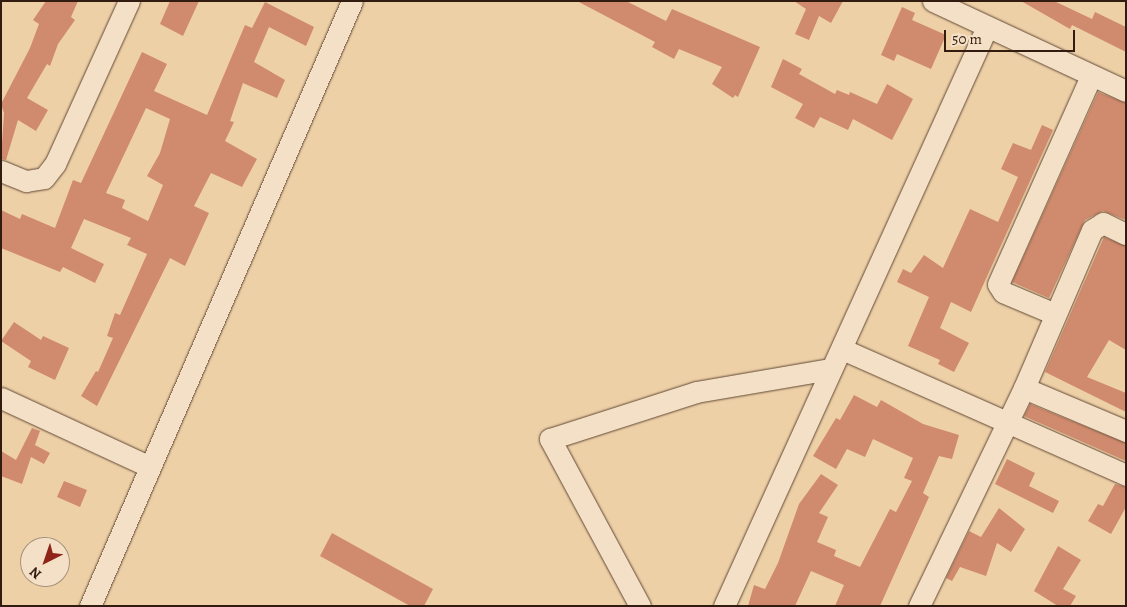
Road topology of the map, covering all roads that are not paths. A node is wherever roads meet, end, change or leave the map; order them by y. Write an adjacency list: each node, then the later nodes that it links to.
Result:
1 (128, 1): 7 (street)
2 (352, 1): 16 (street)
3 (936, 2): 4 (street)
4 (987, 27): 5 (street); 10 (street)
5 (1091, 76): 6 (street); 9 (street)
6 (1126, 91)
7 (1, 171)
8 (1126, 234): 9 (street)
9 (1056, 314): 12 (street)
10 (842, 349): 11 (street); 14 (street)
11 (831, 369): 19 (street); 20 (street)
12 (1024, 388): 14 (street); 15 (street)
13 (1, 398): 16 (street)
14 (1006, 424): 17 (street); 21 (street)
15 (1126, 431)
16 (150, 467): 18 (street)
17 (1126, 475)
18 (90, 606)
19 (640, 606)
20 (724, 606)
21 (919, 606)

